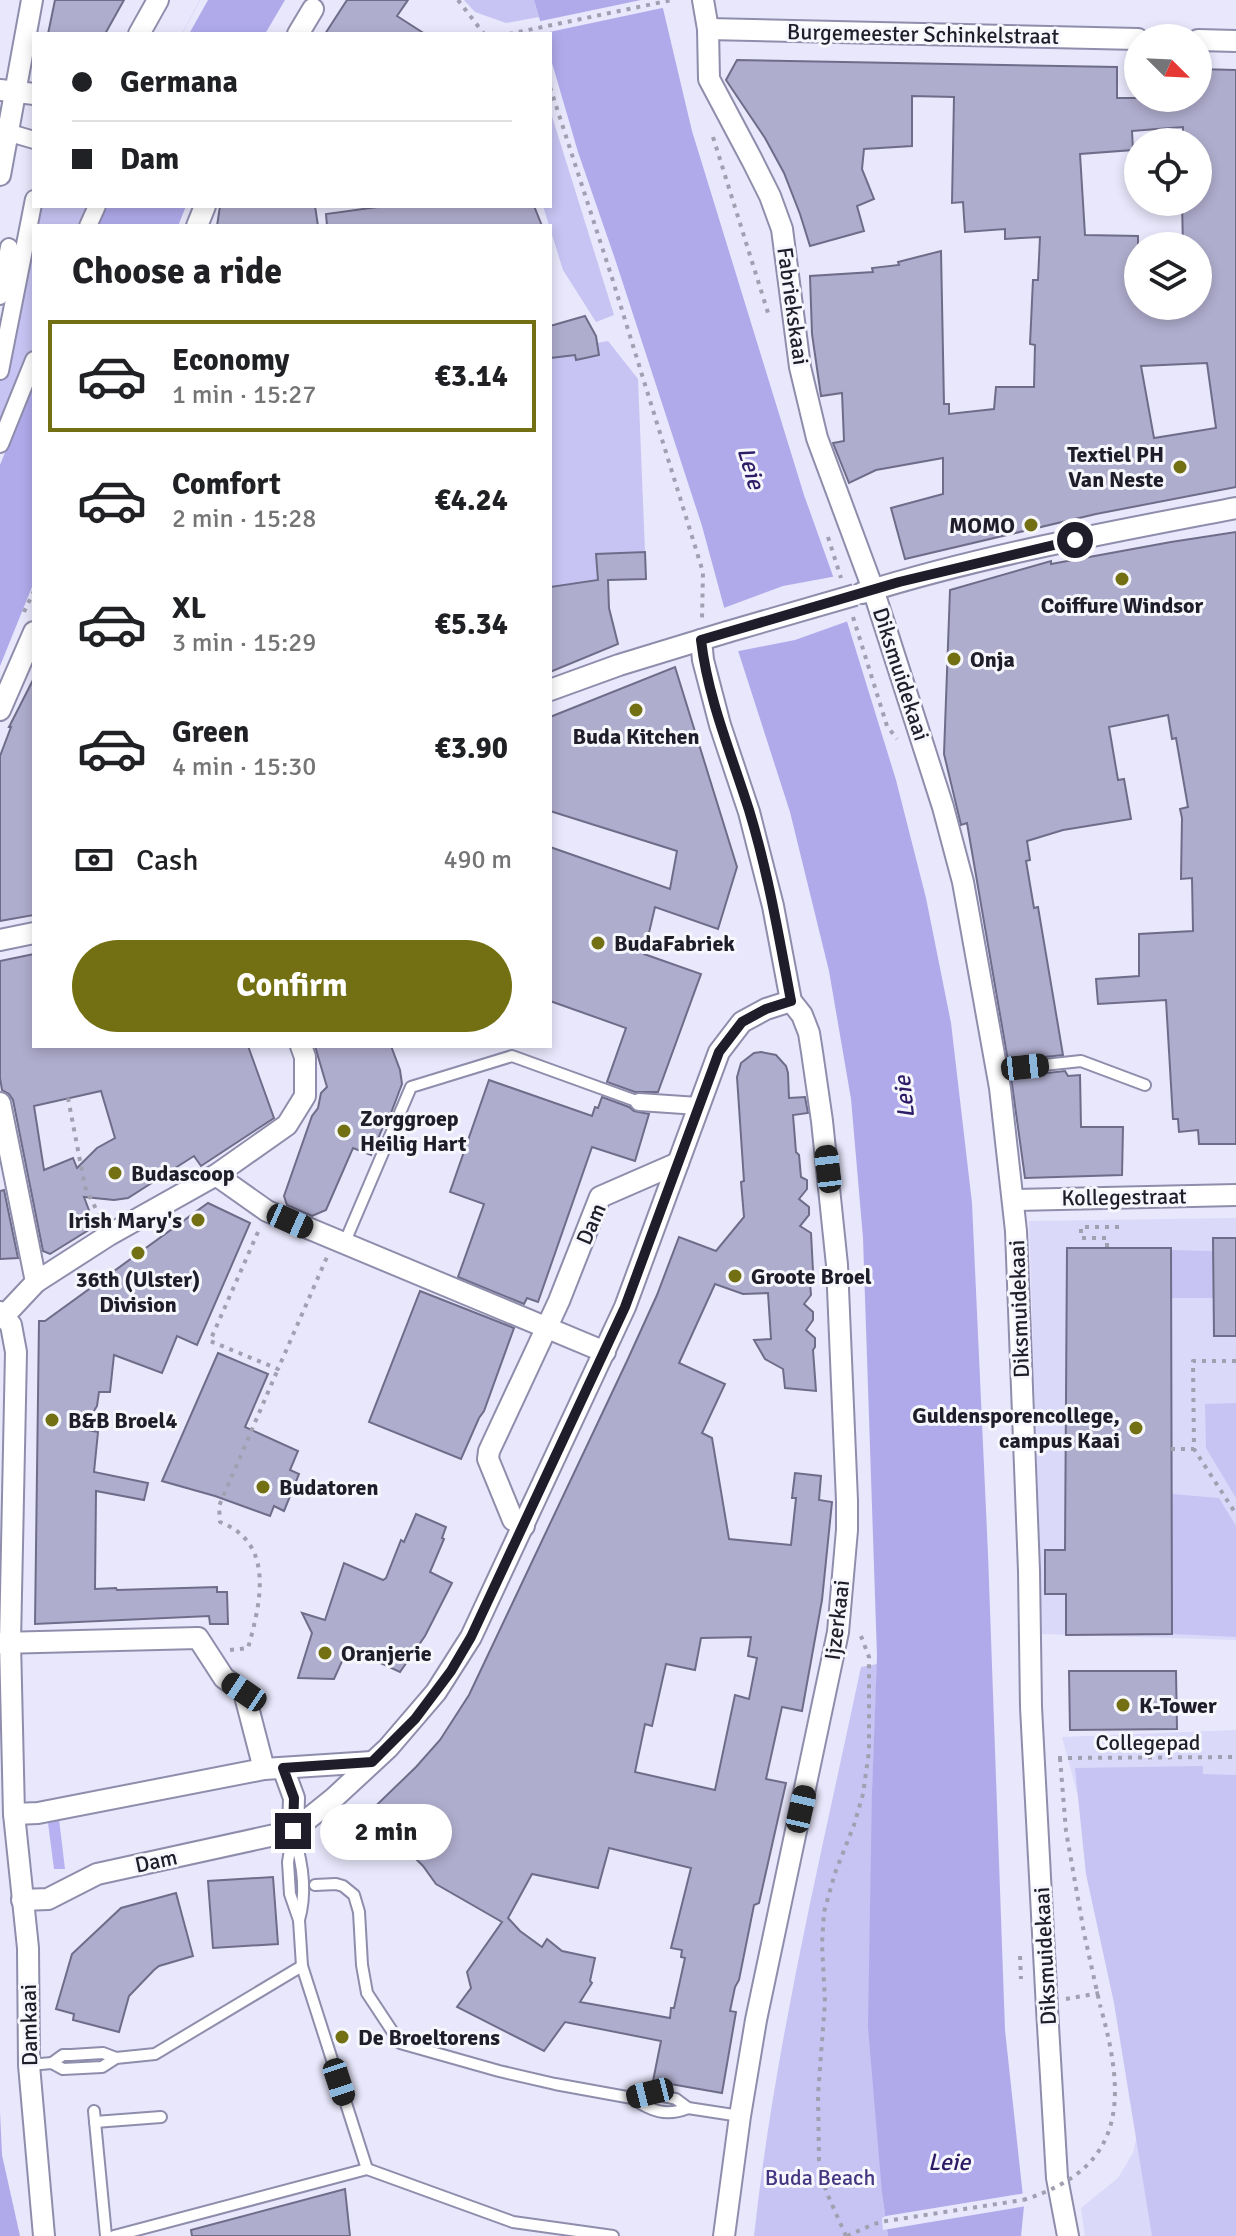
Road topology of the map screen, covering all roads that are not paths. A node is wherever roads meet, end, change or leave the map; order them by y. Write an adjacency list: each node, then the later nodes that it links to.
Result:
1 (32, 0): 11 (street)
2 (158, 0): 6 (street)
3 (703, 0): 5 (street, Fabriekskaai)
4 (313, 9): 7 (street)
5 (708, 29): 8 (street, Burgemeester Schinkelstraat); 22 (street, Fabriekskaai)
6 (140, 32)
7 (299, 32)
8 (1124, 39)
9 (1212, 40): 10 (street)
10 (1236, 41)
11 (16, 92): 14 (street)
12 (17, 135): 13 (street)
13 (32, 139)
14 (0, 175)
15 (32, 204): 16 (street)
16 (14, 248): 17 (street); 19 (street)
17 (0, 296)
18 (32, 365): 20 (street)
19 (0, 371)
20 (0, 444)
21 (1236, 508): 22 (street)
22 (864, 592): 24 (street, bridge); 31 (street, Diksmuidekaai)
23 (28, 625): 26 (street)
24 (701, 640): 25 (street); 29 (street)
25 (552, 689)
26 (0, 710)
27 (32, 933): 28 (street)
28 (0, 940)
29 (791, 1001): 35 (street, Dam); 55 (street, Ijzerkaai)
30 (302, 1048): 37 (street)
31 (997, 1070): 32 (lane); 39 (street, Diksmuidekaai)
32 (1145, 1085)
33 (639, 1102): 35 (street); 40 (lane)
34 (0, 1103): 41 (street)
35 (698, 1106): 36 (street, Dam)
36 (678, 1163): 43 (street, Dam); 44 (street, Dam)
37 (216, 1175): 40 (street); 41 (street)
38 (1236, 1195): 39 (street, Kollegestraat)
39 (1013, 1200): 63 (street, Diksmuidekaai)
40 (339, 1243): 43 (street)
41 (36, 1282): 42 (street)
42 (2, 1314): 46 (street, Damkaai)
43 (547, 1328): 44 (street); 45 (street, Dam)
44 (605, 1352): 45 (street, Dam)
45 (524, 1526): 47 (street, Dam)
46 (5, 1643): 48 (street); 49 (street, Damkaai)
47 (372, 1762): 48 (street); 50 (street, Dam)
48 (274, 1769): 49 (street); 50 (street)
49 (14, 1814): 52 (street, Damkaai)
50 (293, 1831): 52 (street, Dam); 53 (lane)
51 (315, 1885): 55 (lane)
52 (22, 1900): 54 (street, Damkaai)
53 (302, 1966): 54 (lane); 57 (lane)
54 (29, 2065): 58 (street, Damkaai)
55 (740, 2116): 62 (street, Ijzerkaai)
56 (161, 2117): 59 (lane)
57 (367, 2169): 60 (lane); 61 (lane)
58 (44, 2236)
59 (106, 2236)
60 (114, 2236)
61 (613, 2236)
62 (724, 2236)
63 (1068, 2236)

